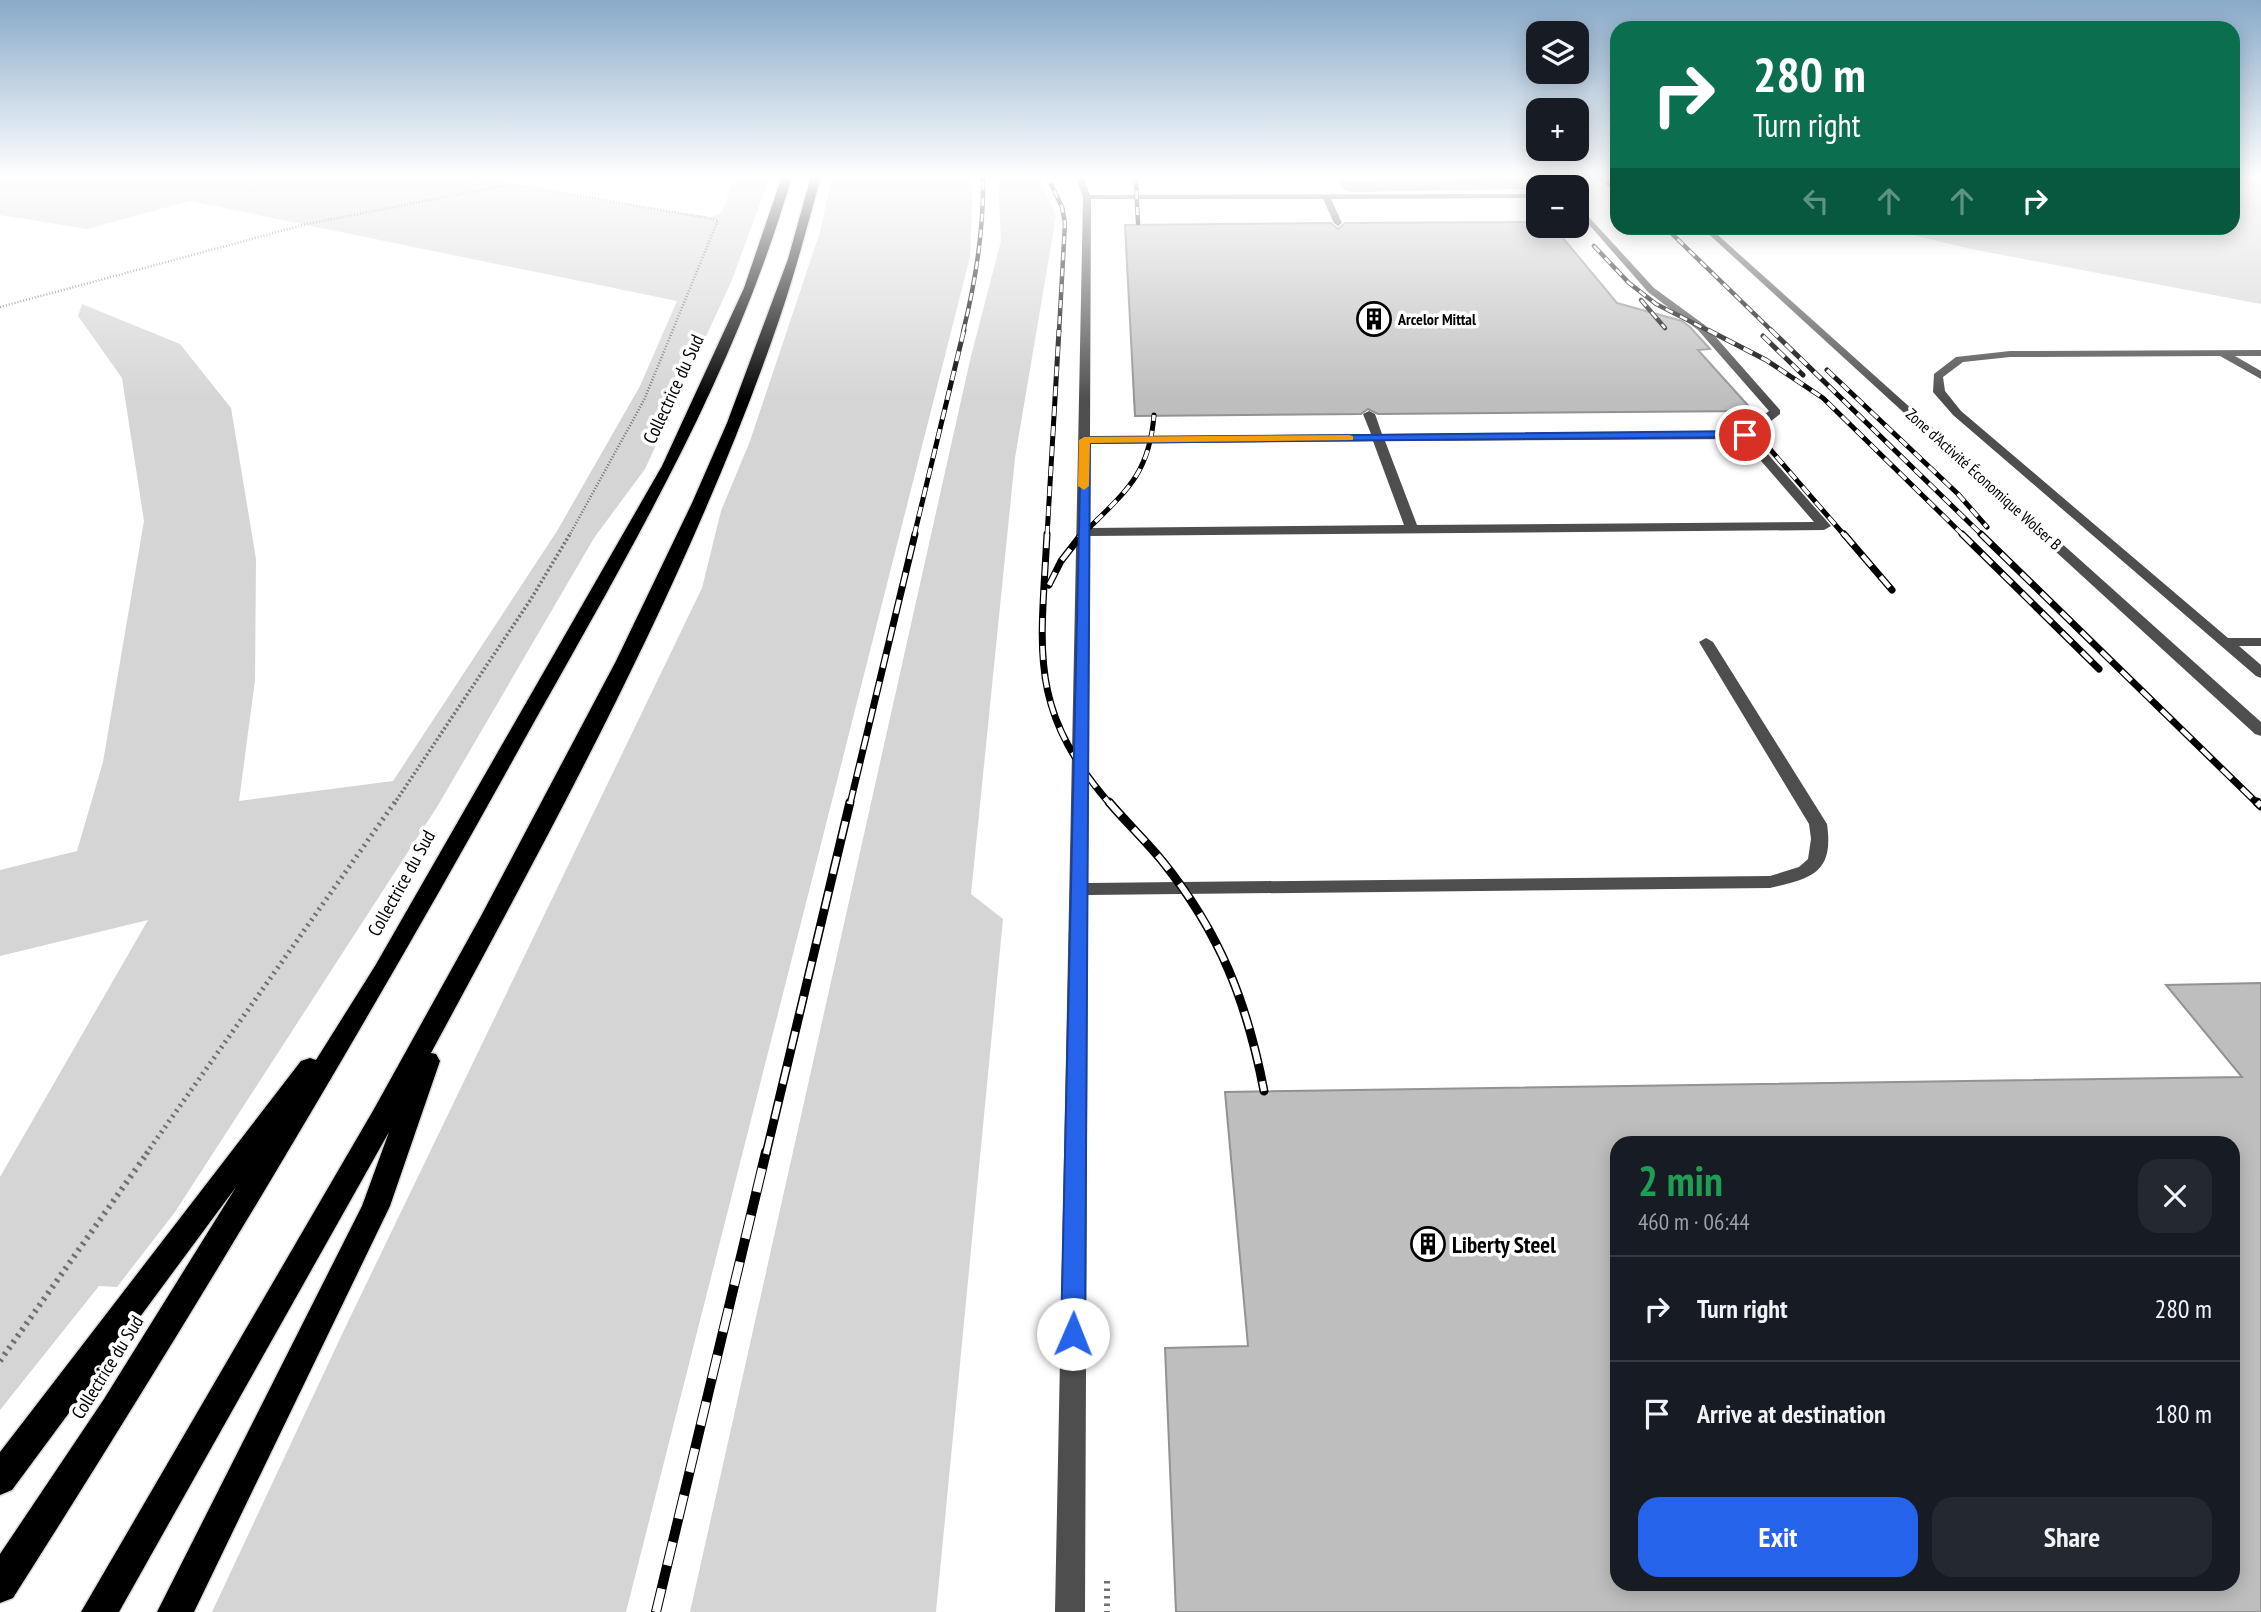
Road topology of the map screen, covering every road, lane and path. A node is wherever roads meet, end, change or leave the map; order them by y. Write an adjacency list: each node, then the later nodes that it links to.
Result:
1 (206, 251): 8 (path)
2 (707, 251): 26 (path)
3 (761, 251): 24 (highway, Collectrice du Sud)
4 (794, 251): 25 (highway)
5 (1086, 251): 15 (lane)
6 (1617, 251): 13 (lane)
7 (1732, 251): 22 (lane, Zone d'Activité Économique Wolser B)
8 (0, 307)
9 (2222, 353): 10 (lane); 11 (lane); 19 (lane)
10 (2261, 353)
11 (2261, 376)
12 (1369, 414): 14 (lane)
13 (1745, 435): 14 (lane); 16 (lane)
14 (1378, 438): 15 (lane); 16 (lane)
15 (1084, 440): 17 (lane)
16 (1412, 530): 17 (lane)
17 (1083, 532): 23 (lane)
18 (1706, 642): 23 (lane)
19 (2225, 642): 20 (lane); 21 (lane)
20 (2261, 642)
21 (2261, 673)
22 (2261, 731)
23 (1079, 889): 31 (lane)
24 (385, 969): 27 (highway); 28 (highway, Collectrice du Sud)
25 (446, 1007): 29 (highway); 30 (highway)
26 (0, 1361)
27 (0, 1479)
28 (0, 1585)
29 (99, 1612)
30 (175, 1612)
31 (1070, 1612)

